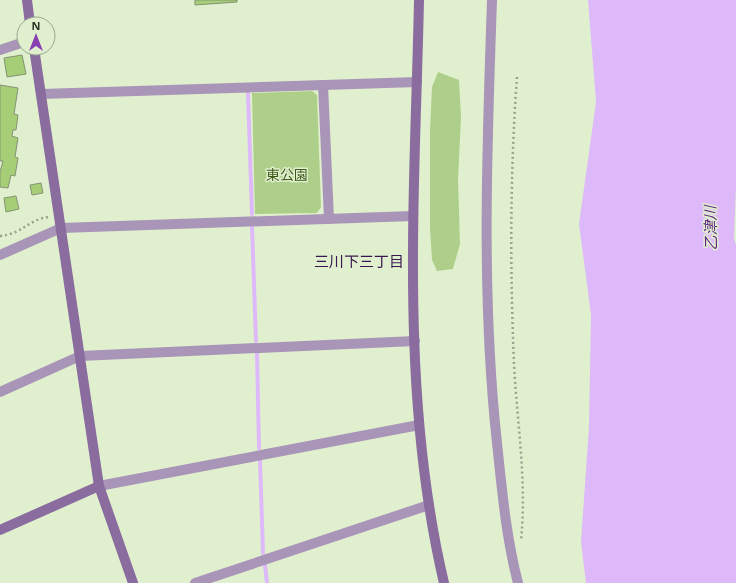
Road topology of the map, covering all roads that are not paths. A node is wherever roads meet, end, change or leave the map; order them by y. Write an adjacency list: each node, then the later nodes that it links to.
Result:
1 (27, 0): 4 (street)
2 (419, 0): 8 (street)
3 (492, 0): 25 (street)
4 (29, 16)
5 (16, 45): 6 (street)
6 (0, 50)
7 (35, 56): 10 (street)
8 (417, 82): 9 (street); 11 (street)
9 (323, 85): 10 (street); 12 (street)
10 (41, 94): 13 (street)
11 (413, 216): 12 (street); 15 (street)
12 (329, 219): 13 (street)
13 (61, 228): 14 (street); 16 (street)
14 (0, 255)
15 (415, 341): 16 (street); 18 (street)
16 (80, 356): 17 (street); 19 (street)
17 (0, 392)
18 (419, 425): 19 (street); 20 (street)
19 (99, 486): 21 (street); 22 (street)
20 (429, 505): 23 (street); 24 (street)
21 (0, 530)
22 (133, 583)
23 (195, 583)
24 (444, 583)
25 (518, 583)

